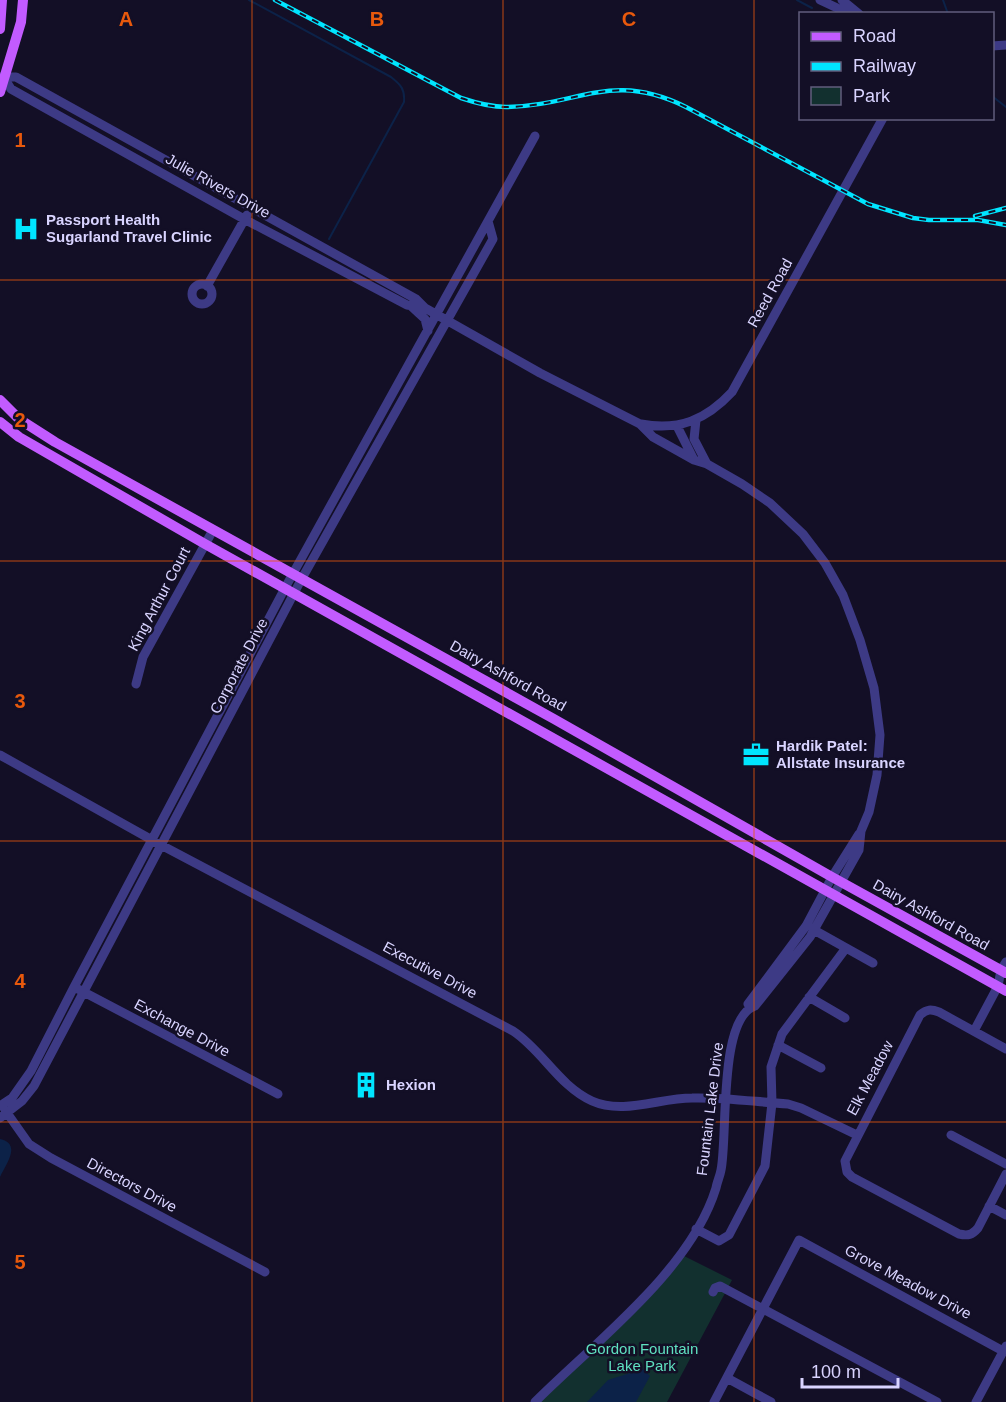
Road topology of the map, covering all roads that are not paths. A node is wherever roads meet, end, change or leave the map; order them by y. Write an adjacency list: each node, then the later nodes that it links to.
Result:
1 (3, 0): 7 (main road)
2 (24, 0): 8 (main road)
3 (820, 0): 5 (street)
4 (842, 0): 6 (street)
5 (846, 12)
6 (857, 12)
7 (0, 28)
8 (2, 77): 9 (main road); 12 (street, Julie Rivers Drive); 13 (street, Julie Rivers Drive)
9 (0, 92)
10 (882, 120): 27 (street, Reed Road)
11 (535, 136): 16 (street, Corporate Drive)
12 (152, 152): 13 (street); 14 (street, Julie Rivers Drive)
13 (147, 163): 15 (street, Julie Rivers Drive)
14 (251, 207): 15 (street); 17 (street, Julie Rivers Drive)
15 (244, 219): 18 (street, Julie Rivers Drive); 19 (street)
16 (488, 222): 20 (street, Corporate Drive); 21 (street, Corporate Drive)
17 (303, 236): 18 (street); 23 (street, Julie Rivers Drive)
18 (295, 245): 22 (street, Julie Rivers Drive)
19 (207, 286)
20 (452, 288): 21 (street); 24 (street, Corporate Drive)
21 (461, 292): 24 (street, Corporate Drive)
22 (412, 307): 23 (street, Julie Rivers Drive); 25 (street)
23 (425, 308): 24 (street, Julie Rivers Drive)
24 (442, 317): 25 (street, Corporate Drive); 29 (street, Julie Rivers Drive); 33 (street, Corporate Drive)
25 (428, 331): 32 (street, Corporate Drive)
26 (0, 400): 31 (main road, Dairy Ashford Road)
27 (696, 420): 30 (street, Reed Road); 37 (street)
28 (0, 422): 34 (main road, Dairy Ashford Road)
29 (640, 424): 30 (street, Reed Road); 36 (street, Julie Rivers Drive)
30 (677, 426): 36 (street)
31 (55, 442): 34 (main road); 35 (main road, Dairy Ashford Road)
32 (363, 447): 33 (street); 41 (street, Corporate Drive)
33 (372, 453): 41 (street, Corporate Drive)
34 (48, 454): 38 (main road, Dairy Ashford Road)
35 (83, 458): 38 (main road); 39 (main road, Dairy Ashford Road)
36 (694, 460): 37 (street, Julie Rivers Drive)
37 (707, 464): 55 (street, Julie Rivers Drive)
38 (76, 470): 40 (main road, Dairy Ashford Road)
39 (213, 530): 40 (street, King Arthur Court); 41 (main road, Dairy Ashford Road)
40 (205, 544): 42 (main road, Dairy Ashford Road); 45 (street, King Arthur Court)
41 (296, 577): 42 (street, Corporate Drive); 46 (main road, Dairy Ashford Road)
42 (289, 591): 43 (street, Corporate Drive); 44 (street, Corporate Drive); 47 (main road, Dairy Ashford Road)
43 (254, 647): 44 (street); 53 (street, Corporate Drive)
44 (263, 652): 54 (street, Corporate Drive)
45 (136, 684)
46 (554, 718): 47 (main road); 48 (main road, Dairy Ashford Road)
47 (545, 734): 50 (main road, Dairy Ashford Road)
48 (615, 753): 50 (main road); 51 (main road, Dairy Ashford Road)
49 (0, 755): 53 (street, Executive Drive)
50 (608, 768): 52 (main road, Dairy Ashford Road)
51 (727, 817): 52 (main road); 55 (main road, Dairy Ashford Road)
52 (719, 830): 56 (main road, Dairy Ashford Road)
53 (152, 839): 54 (street, Executive Drive); 64 (street, Corporate Drive)
54 (161, 845): 65 (street, Corporate Drive); 73 (street, Executive Drive)
55 (837, 879): 56 (street, Julie Rivers Drive); 57 (main road, Dairy Ashford Road)
56 (830, 892): 58 (street, Fountain Lake Drive); 59 (main road, Dairy Ashford Road); 61 (street, Fountain Lake Drive)
57 (920, 925): 59 (main road); 63 (main road, Dairy Ashford Road)
58 (814, 930): 60 (street); 61 (street, Fountain Lake Drive)
59 (913, 938): 63 (main road, Dairy Ashford Road)
60 (846, 948): 62 (street); 66 (street)
61 (784, 962): 73 (street, Fountain Lake Drive)
62 (873, 963)
63 (1004, 977): 68 (street)
64 (74, 987): 65 (street, Exchange Drive); 75 (street, Corporate Drive)
65 (83, 992): 72 (street, Exchange Drive); 76 (street, Corporate Drive)
66 (809, 997): 67 (street); 69 (street)
67 (845, 1018)
68 (974, 1031): 70 (street); 77 (street, Elk Meadow)
69 (778, 1045): 71 (street); 74 (street)
70 (1006, 1049)
71 (821, 1068)
72 (278, 1094)
73 (725, 1099): 74 (street, Executive Drive); 83 (street, Fountain Lake Drive)
74 (772, 1103): 77 (street, Executive Drive); 83 (street)
75 (1, 1106): 76 (street, Directors Drive)
76 (4, 1116): 84 (street, Directors Drive)
77 (857, 1135): 81 (street, Elk Meadow)
78 (951, 1135): 79 (street)
79 (1006, 1164)
80 (1006, 1174): 81 (street)
81 (989, 1206): 82 (street)
82 (1006, 1215)
83 (696, 1229): 89 (street, Fountain Lake Drive)
84 (265, 1272)
85 (713, 1292): 86 (street)
86 (763, 1309): 87 (street, Grove Meadow Drive); 88 (street); 92 (street)
87 (1005, 1348): 93 (street)
88 (727, 1378): 90 (street); 91 (street)
89 (535, 1402)
90 (714, 1402)
91 (771, 1402)
92 (937, 1402)
93 (976, 1402)

